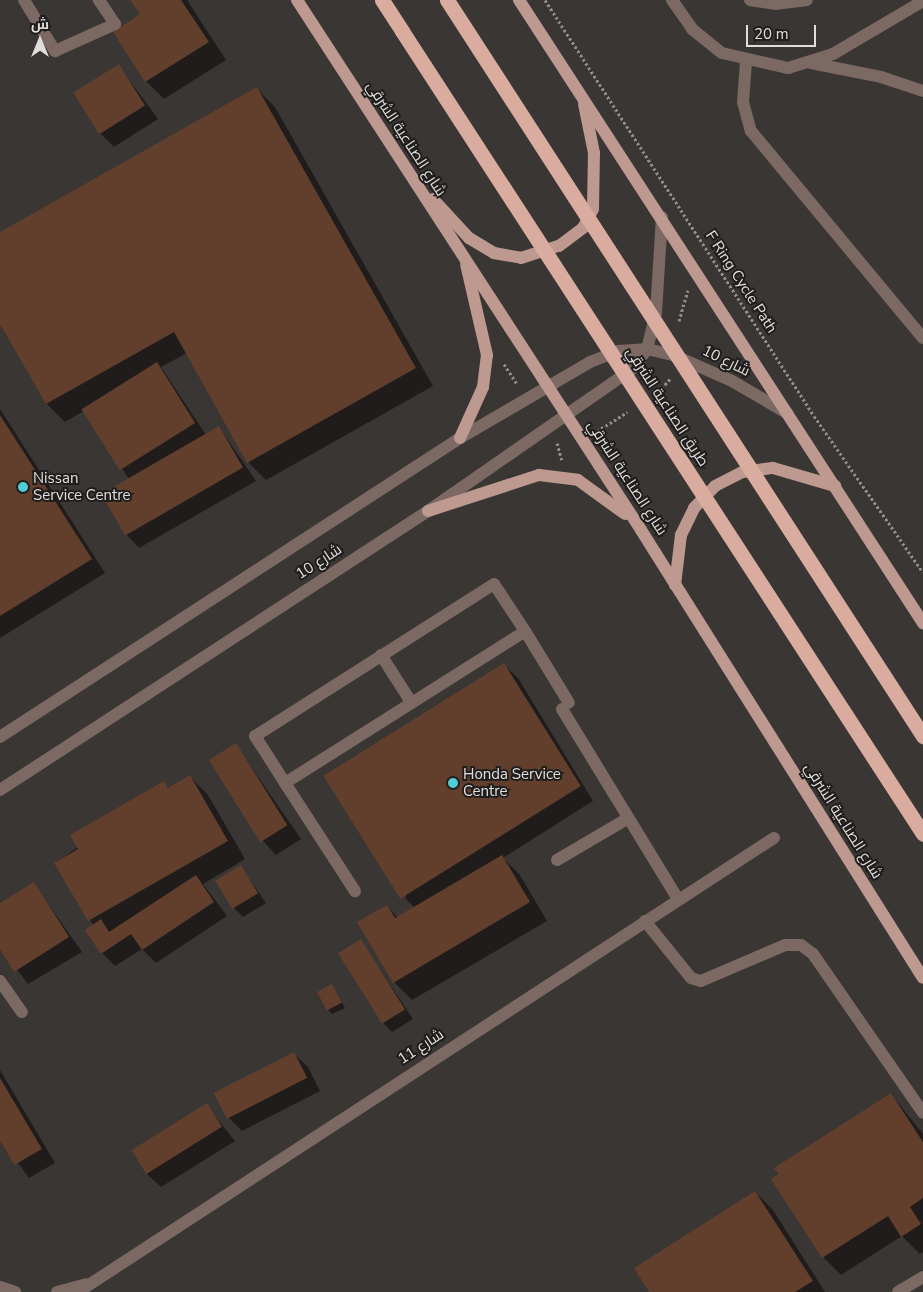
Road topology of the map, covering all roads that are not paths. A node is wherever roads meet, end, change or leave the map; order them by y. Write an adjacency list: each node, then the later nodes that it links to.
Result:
1 (24, 0): 2 (street)
2 (99, 0)
3 (297, 0): 15 (main road, شارع الصناعية الشرقي)
4 (382, 0): 37 (highway, طريق الصناعية الشرقي, bridge)
5 (447, 0): 32 (highway, bridge)
6 (519, 0): 14 (main road)
7 (672, 0): 11 (street)
8 (750, 0): 9 (street)
9 (807, 0)
10 (923, 1): 12 (street)
11 (746, 62): 12 (street); 18 (street)
12 (811, 62): 13 (street)
13 (923, 91)
14 (582, 95): 15 (main road); 16 (main road)
15 (406, 169): 17 (main road, شارع الصناعية الشرقي)
16 (662, 217): 19 (street, شارع 10); 21 (main road)
17 (464, 257): 20 (main road, شارع الصناعية الشرقي); 23 (main road)
18 (923, 338)
19 (647, 349): 20 (street, شارع 10); 21 (street, شارع 10); 22 (street, شارع 10)
20 (547, 384): 22 (main road, شارع الصناعية الشرقي); 23 (street, شارع 10)
21 (787, 413): 24 (main road)
22 (568, 417): 25 (street, شارع 10); 26 (main road, شارع الصناعية الشرقي)
23 (460, 438): 33 (street, شارع 10)
24 (834, 486): 27 (main road); 28 (main road)
25 (428, 511): 26 (main road); 35 (street, شارع 10)
26 (641, 530): 27 (main road, شارع الصناعية الشرقي)
27 (675, 585): 43 (main road, شارع الصناعية الشرقي)
28 (923, 623)
29 (525, 631): 30 (street); 31 (street); 36 (street)
30 (380, 656): 31 (street); 34 (street)
31 (412, 702): 34 (street)
32 (923, 736)
33 (0, 737)
34 (285, 783): 40 (street)
35 (0, 790)
36 (627, 819): 39 (street); 41 (street)
37 (923, 834)
38 (774, 838): 41 (street, شارع 11)
39 (557, 860)
40 (355, 891)
41 (678, 899): 42 (street, شارع 11)
42 (644, 921): 46 (street); 49 (street, شارع 11)
43 (923, 978)
44 (0, 981): 45 (street)
45 (22, 1012)
46 (923, 1113)
47 (923, 1277): 52 (street)
48 (0, 1287): 50 (street)
49 (82, 1288): 51 (street, شارع 11)
50 (15, 1292)
51 (57, 1292)
52 (898, 1292)

